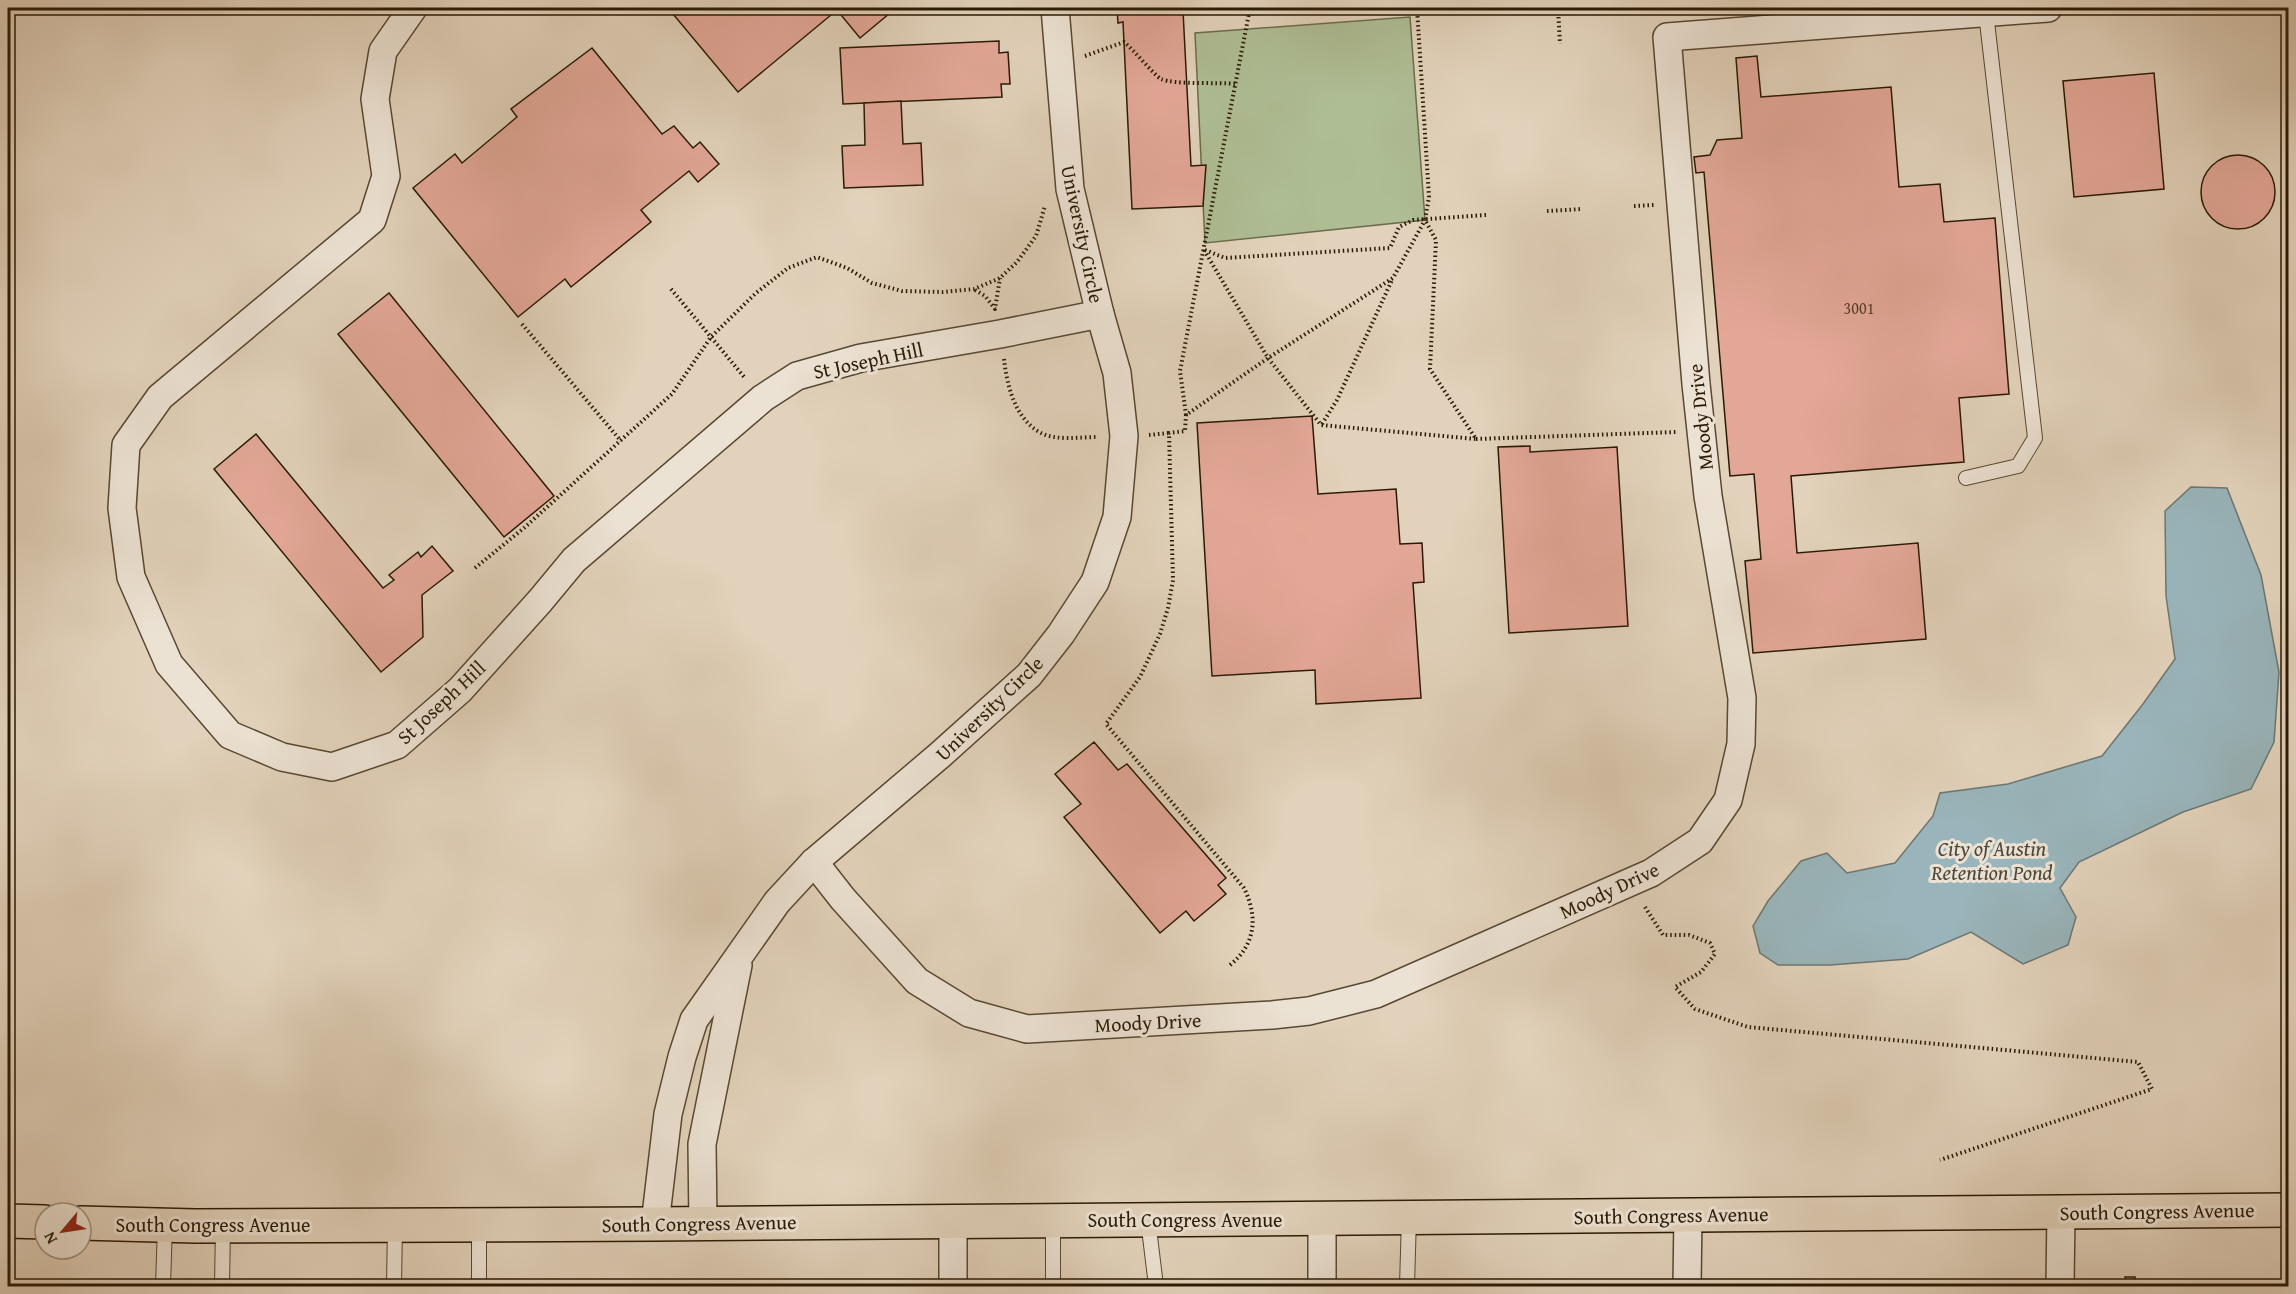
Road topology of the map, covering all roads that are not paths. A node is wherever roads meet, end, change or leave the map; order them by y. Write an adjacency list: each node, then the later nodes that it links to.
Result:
1 (413, 8): 6 (street, St Joseph Hill)
2 (1055, 8): 6 (street, University Circle)
3 (2048, 8): 5 (street)
4 (1946, 12): 5 (street); 8 (street, Moody Drive)
5 (1986, 13): 7 (lane)
6 (1100, 314): 8 (street, University Circle)
7 (1966, 478)
8 (814, 862): 9 (street, University Circle)
9 (740, 958): 21 (street, University Circle); 22 (street, University Circle)
10 (2289, 1210): 11 (main road, South Congress Avenue)
11 (2061, 1212): 12 (main road, South Congress Avenue); 37 (street)
12 (1688, 1214): 13 (main road, South Congress Avenue); 36 (street)
13 (1409, 1217): 14 (main road, South Congress Avenue); 35 (lane)
14 (1322, 1218): 16 (main road, South Congress Avenue); 34 (street)
15 (1053, 1220): 16 (main road, South Congress Avenue); 18 (main road, South Congress Avenue); 32 (lane)
16 (1148, 1220): 33 (lane)
17 (8, 1221): 19 (main road)
18 (953, 1221): 22 (main road, South Congress Avenue); 31 (street)
19 (33, 1222)
20 (93, 1223): 23 (main road, South Congress Avenue)
21 (655, 1224): 22 (main road, South Congress Avenue); 26 (main road, South Congress Avenue)
22 (703, 1224)
23 (165, 1225): 24 (main road, South Congress Avenue); 27 (lane)
24 (223, 1225): 25 (main road, South Congress Avenue); 28 (lane)
25 (395, 1225): 26 (main road, South Congress Avenue); 29 (lane)
26 (479, 1225): 30 (lane)
27 (164, 1287)
28 (222, 1287)
29 (394, 1287)
30 (479, 1287)
31 (953, 1287)
32 (1053, 1287)
33 (1156, 1287)
34 (1322, 1287)
35 (1407, 1287)
36 (1687, 1287)
37 (2060, 1287)

